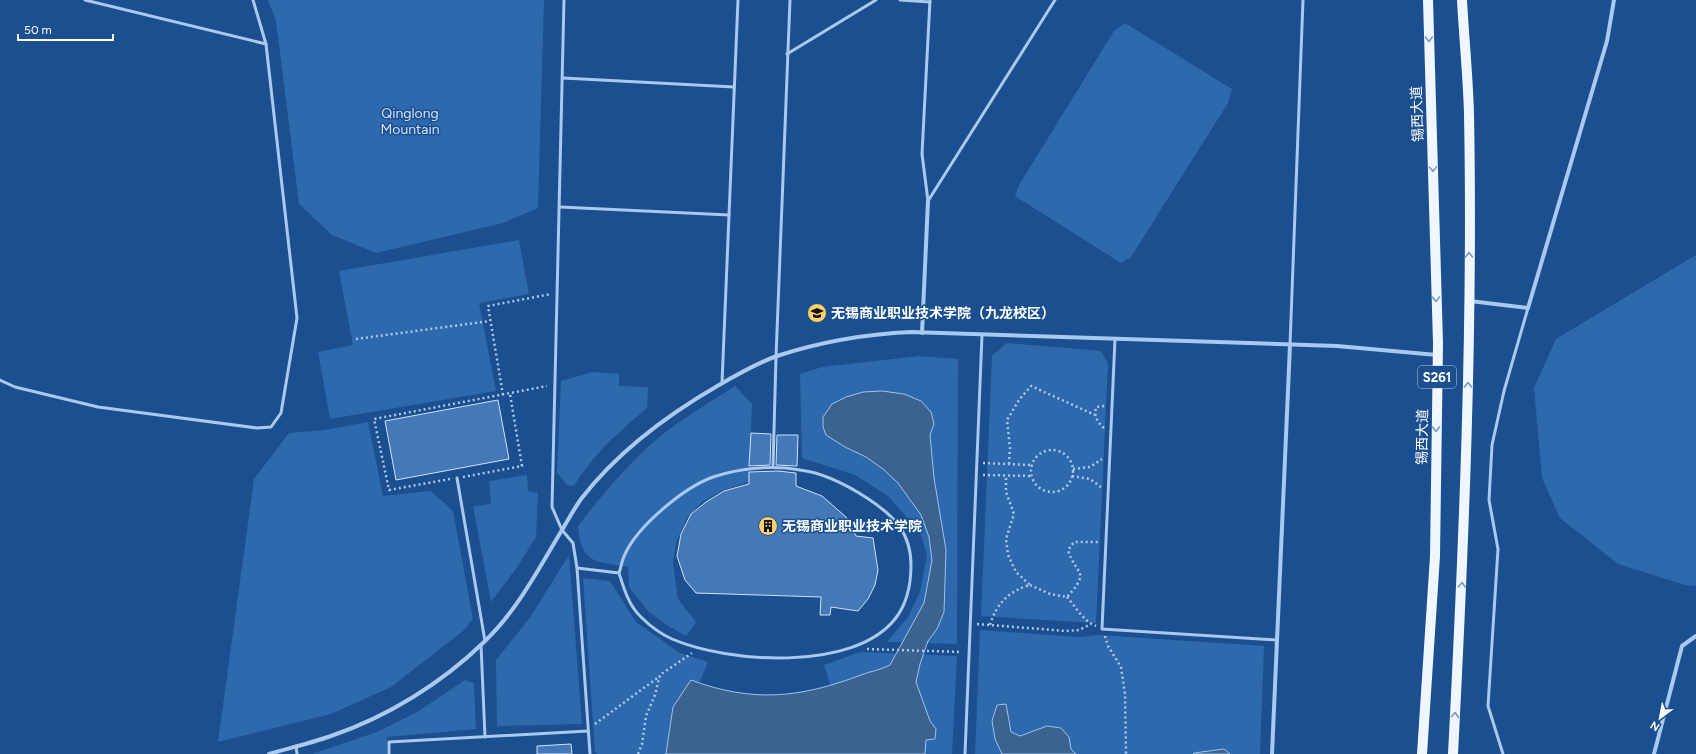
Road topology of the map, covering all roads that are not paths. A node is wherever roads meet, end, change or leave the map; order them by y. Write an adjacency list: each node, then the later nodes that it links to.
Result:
1 (85, 0): 14 (lane)
2 (253, 0): 14 (lane)
3 (564, 0): 16 (lane)
4 (738, 0): 17 (lane)
5 (790, 0): 15 (lane)
6 (876, 0): 15 (lane)
7 (900, 0): 13 (lane)
8 (1055, 0): 18 (lane)
9 (1303, 0): 26 (lane)
10 (1428, 0): 27 (main road, 锡西大道 / S261, one-way to 27)
11 (1462, 0): 21 (main road, S261, one-way to 11)
12 (1614, 0): 22 (street)
13 (930, 1): 18 (lane)
14 (266, 44): 29 (lane)
15 (787, 54): 28 (lane)
16 (563, 78): 17 (lane); 19 (lane)
17 (734, 87): 20 (lane)
18 (928, 201): 23 (street)
19 (560, 207): 20 (lane); 33 (lane)
20 (729, 215): 30 (lane)
21 (1469, 301): 22 (street); 50 (main road, S261, one-way to 21)
22 (1528, 308): 51 (lane)
23 (922, 333): 24 (street); 28 (street)
24 (982, 335): 25 (street); 47 (lane)
25 (1116, 339): 26 (street); 37 (lane)
26 (1290, 345): 27 (street); 37 (street)
27 (1437, 355): 49 (main road, 锡西大道 / S261, one-way to 49)
28 (776, 357): 30 (street); 31 (lane)
29 (0, 380)
30 (722, 383): 33 (street)
31 (774, 467): 35 (lane); 35 (lane)
32 (457, 478): 38 (lane)
33 (562, 530): 34 (lane); 38 (street)
34 (577, 568): 35 (lane); 40 (lane)
35 (620, 573)
36 (1696, 636): 52 (street)
37 (1277, 640): 48 (street)
38 (485, 641): 39 (street)
39 (481, 645): 41 (lane); 42 (street)
40 (588, 732): 41 (lane); 46 (lane)
41 (485, 737): 45 (lane)
42 (296, 746): 43 (street); 44 (lane)
43 (270, 754)
44 (297, 754)
45 (389, 754)
46 (590, 754)
47 (965, 754)
48 (1272, 754)
49 (1422, 754)
50 (1453, 754)
51 (1503, 754)
52 (1654, 754)

